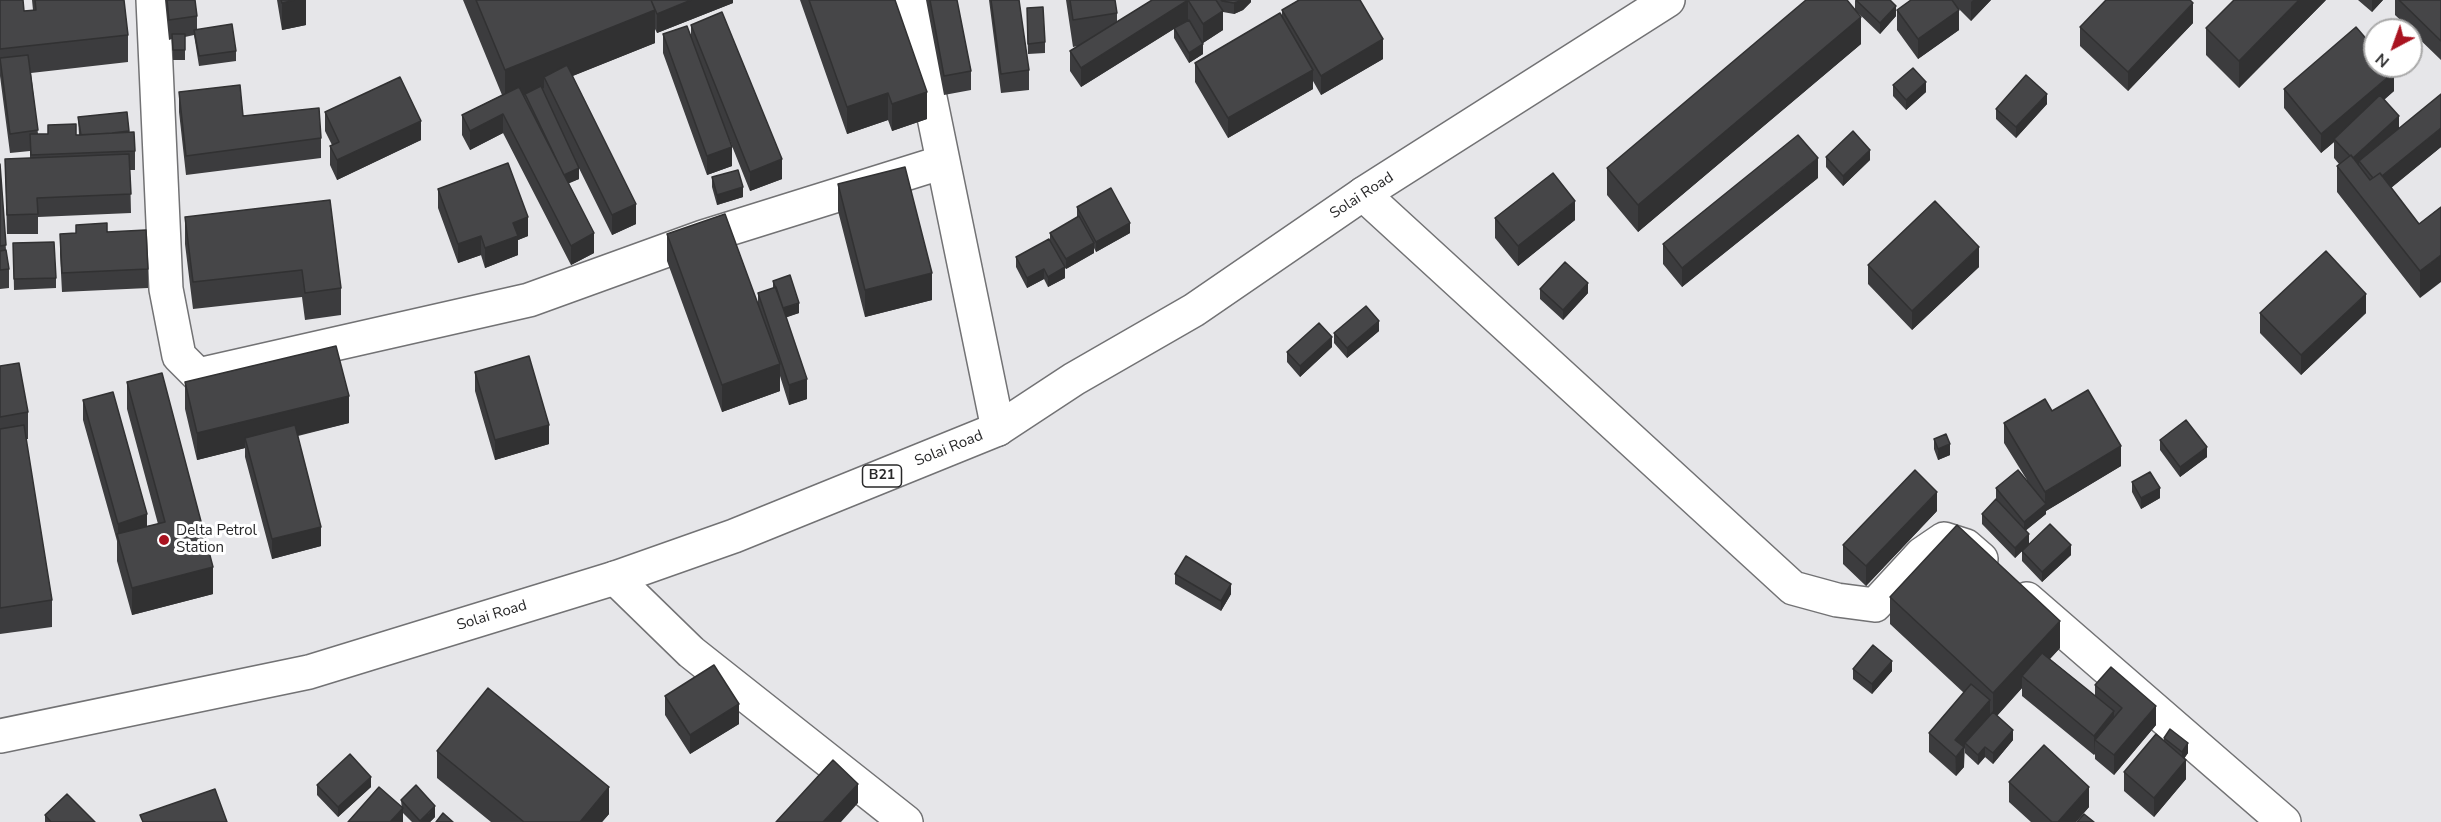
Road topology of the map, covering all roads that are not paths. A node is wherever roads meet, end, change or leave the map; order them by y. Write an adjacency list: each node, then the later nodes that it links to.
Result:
1 (153, 0): 4 (main road)
2 (910, 0): 4 (main road)
3 (1668, 0): 5 (main road, Solai Road / B21)
4 (943, 162): 6 (main road)
5 (1363, 194): 6 (main road, Solai Road / B21); 10 (main road)
6 (998, 429): 7 (main road, Solai Road / B21)
7 (615, 578): 8 (main road, Solai Road / B21); 9 (main road)
8 (0, 736)
9 (906, 822)
10 (2284, 822)

